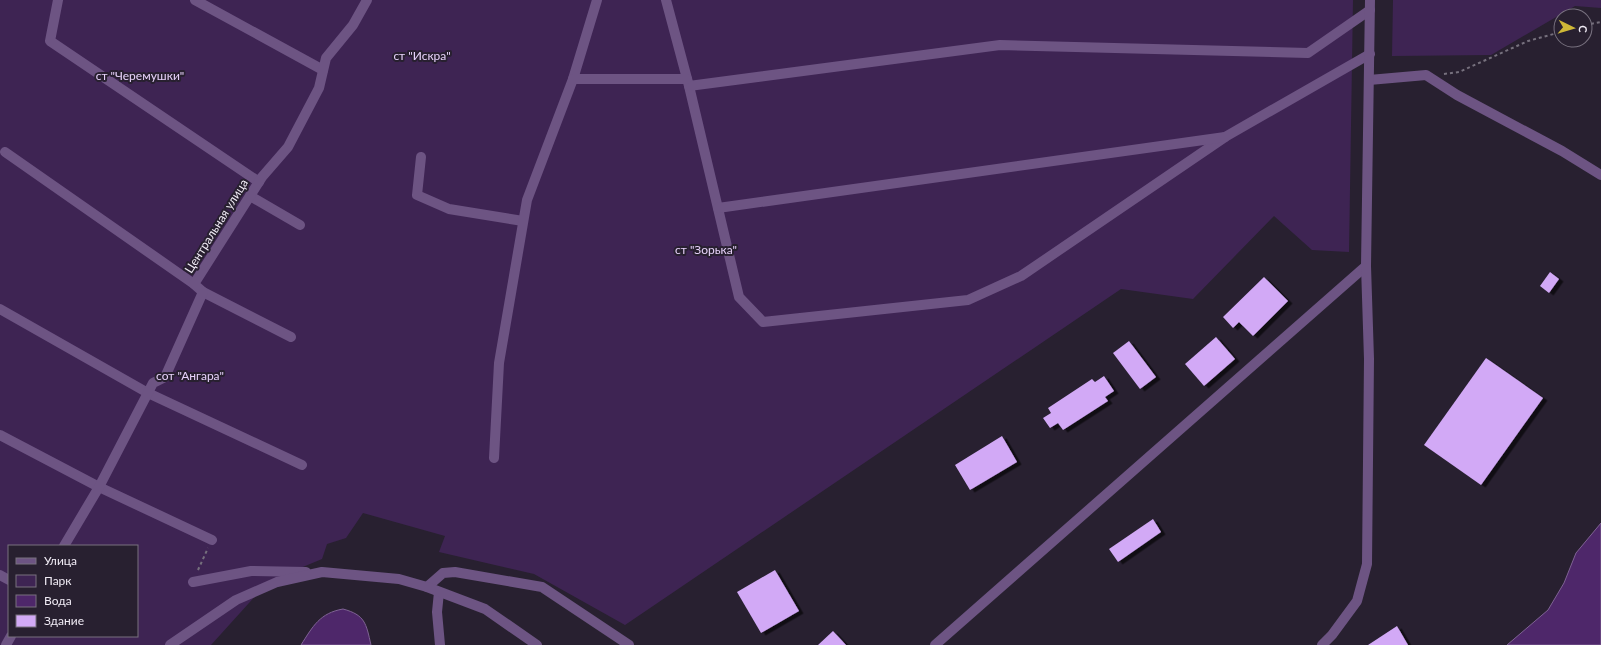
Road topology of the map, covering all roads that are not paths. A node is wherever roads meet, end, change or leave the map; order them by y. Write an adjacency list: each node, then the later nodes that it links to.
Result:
1 (58, 0): 16 (street)
2 (195, 0): 8 (street)
3 (367, 0): 8 (street, Центральная улица)
4 (597, 0): 9 (street)
5 (666, 0): 11 (street)
6 (1370, 5): 7 (street); 11 (street)
7 (1370, 54): 10 (street); 12 (street)
8 (323, 70): 16 (street, Центральная улица)
9 (573, 79): 11 (street); 19 (street)
10 (1369, 80): 15 (street); 21 (street)
11 (688, 83): 18 (street)
12 (1225, 137): 18 (street); 18 (street)
13 (5, 152): 22 (street)
14 (421, 157): 19 (street)
15 (1601, 174)
16 (259, 182): 17 (street, Центральная улица)
17 (250, 196): 20 (street); 22 (street, Центральная улица)
18 (718, 208)
19 (523, 221): 28 (street)
20 (300, 225)
21 (1366, 266): 41 (street); 42 (street)
22 (194, 284): 23 (street, Центральная улица)
23 (203, 292): 25 (street, Центральная улица); 26 (street)
24 (0, 309): 26 (street)
25 (291, 337)
26 (148, 393): 29 (street); 30 (street)
27 (0, 435): 30 (street)
28 (494, 458)
29 (302, 465)
30 (99, 487): 31 (street); 32 (street)
31 (212, 540)
32 (65, 545)
33 (322, 572): 34 (street); 35 (street); 37 (street)
34 (193, 582)
35 (427, 587): 36 (street); 40 (street)
36 (439, 592): 38 (street); 39 (street)
37 (170, 645)
38 (440, 645)
39 (537, 645)
40 (629, 645)
41 (935, 645)
42 (1322, 645)

